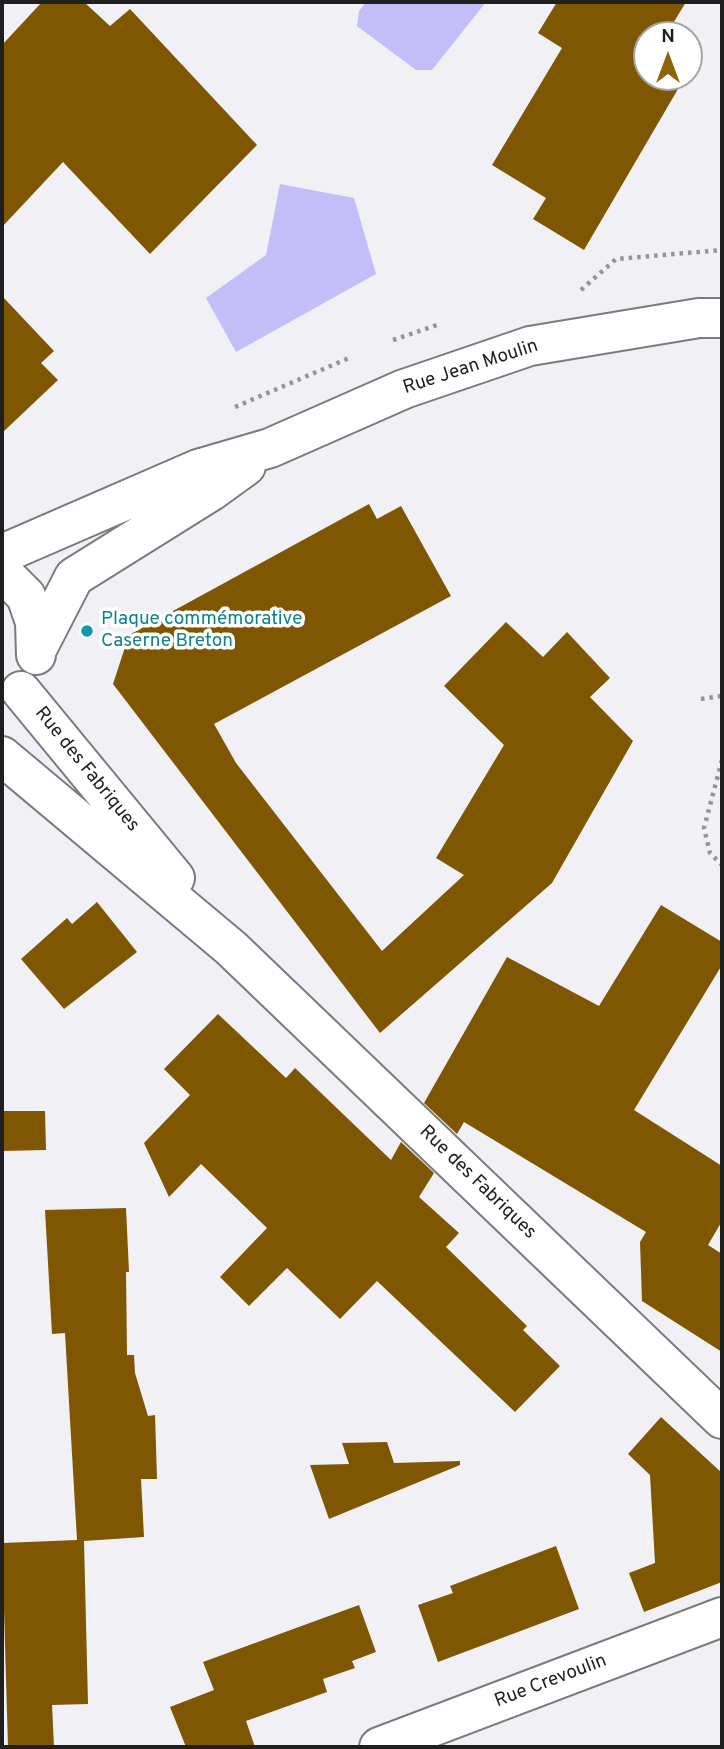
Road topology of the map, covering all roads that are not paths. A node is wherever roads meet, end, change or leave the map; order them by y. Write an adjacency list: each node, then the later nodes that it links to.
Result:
1 (722, 318): 2 (street, Rue Jean Moulin)
2 (270, 448): 3 (street, Rue Jean Moulin); 5 (street, Rue Jean Moulin)
3 (2, 554)
4 (2, 572): 5 (street)
5 (37, 649): 6 (street, Rue Jean Moulin)
6 (11, 700): 8 (street, Rue des Fabriques)
7 (2, 757): 8 (street, Rue des Fabriques)
8 (232, 948): 9 (street, Rue des Fabriques)
9 (722, 1419)
10 (722, 1617): 11 (street, Rue Crevoulin)
11 (379, 1747)

